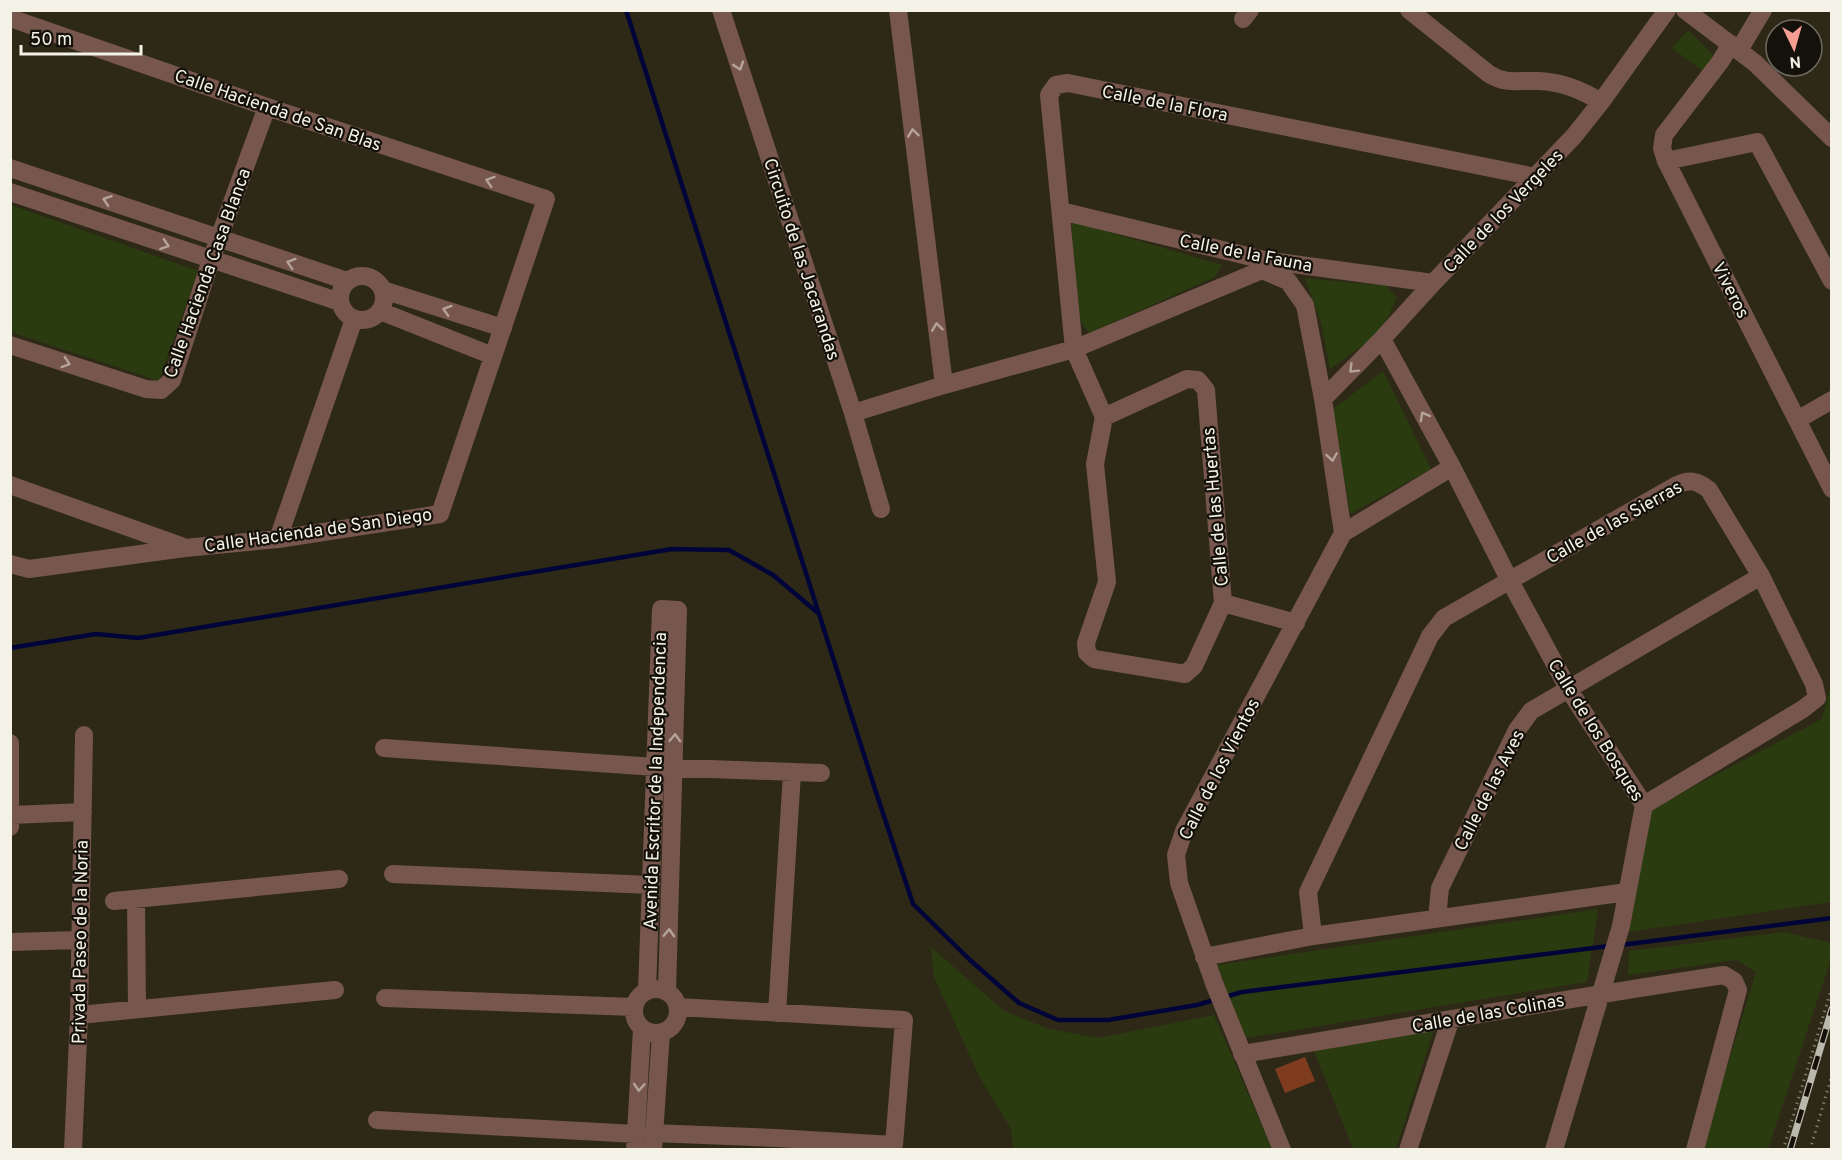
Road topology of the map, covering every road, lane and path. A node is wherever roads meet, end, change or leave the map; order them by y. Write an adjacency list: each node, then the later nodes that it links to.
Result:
1 (721, 10): 36 (street, Circuito de las Jacarandas, one-way to 36)
2 (898, 10): 33 (street, one-way to 2)
3 (1409, 10): 9 (street)
4 (1667, 10): 9 (street, Calle de los Vergeles)
5 (1685, 10): 8 (street)
6 (1763, 10): 8 (street, Viveros)
7 (10, 18): 10 (street, Calle Hacienda de San Blas)
8 (1735, 47): 11 (street); 12 (street, Viveros)
9 (1601, 102): 14 (street, Calle de los Vergeles)
10 (267, 107): 16 (street, Calle Hacienda de San Blas, one-way to 10); 18 (street, Calle Hacienda Casa Blanca)
11 (1832, 138)
12 (1666, 160): 22 (street); 38 (street, Viveros)
13 (10, 168): 18 (street, one-way to 13)
14 (1536, 177): 17 (street, Calle de la Flora); 23 (street, Calle de los Vergeles)
15 (10, 192): 19 (street, one-way to 19)
16 (546, 199): 28 (street, Calle Hacienda de San Diego)
17 (1061, 211): 20 (street, Calle de la Fauna); 31 (street, Calle de la Flora)
18 (218, 238): 19 (street, Calle Hacienda Casa Blanca); 21 (street, one-way to 18)
19 (211, 260): 25 (street); 30 (street, Calle Hacienda Casa Blanca, one-way to 19)
20 (1263, 265): 23 (street, Calle de la Fauna); 31 (street); 34 (street)
21 (347, 281): 24 (street); 25 (street)
22 (1832, 281)
23 (1433, 283): 29 (street, Calle de los Vergeles)
24 (383, 290): 26 (street); 28 (street, one-way to 24)
25 (340, 302): 27 (street)
26 (380, 311): 27 (street); 32 (street)
27 (354, 319): 44 (street)
28 (503, 328): 32 (street, Calle Hacienda de San Diego)
29 (1382, 339): 34 (street, Calle de los Vergeles, one-way to 34); 39 (street, Calle de los Bosques, one-way to 29)
30 (10, 345)
31 (1074, 349): 33 (street); 37 (street)
32 (493, 356): 44 (street, Calle Hacienda de San Diego)
33 (944, 385): 36 (street)
34 (1323, 399): 43 (street, one-way to 43)
35 (1832, 400): 38 (street)
36 (853, 413): 42 (street, Circuito de las Jacarandas)
37 (1104, 417): 49 (street, Calle de las Huertas); 49 (street, Calle de las Huertas)
38 (1797, 420): 41 (street, Viveros)
39 (1452, 467): 43 (street); 48 (street, Calle de los Bosques)
40 (10, 485): 45 (street)
41 (1832, 489)
42 (881, 508)
43 (1343, 533): 50 (street, Calle de los Vientos)
44 (278, 539): 45 (street, Calle Hacienda de San Diego)
45 (185, 548): 46 (street, Calle Hacienda de San Diego)
46 (10, 564)
47 (1761, 576): 48 (street, Calle de las Sierras); 51 (street, Calle de las Aves); 59 (street, Calle de las Sierras)
48 (1510, 580): 51 (street, Calle de los Bosques); 70 (street, Calle de las Sierras)
49 (1223, 603): 50 (street)
50 (1296, 623): 73 (street, Calle de los Vientos)
51 (1569, 690): 59 (street, Calle de los Bosques); 69 (street, Calle de las Aves)
52 (84, 735): 60 (street, Privada Paseo de la Noria)
53 (10, 743): 61 (street)
54 (384, 748): 55 (street)
55 (655, 767): 56 (street); 56 (street, Avenida Escritor de la Independencia, one-way to 55); 65 (street, Avenida Escritor de la Independencia)
56 (674, 767): 57 (street); 77 (street, Avenida Escritor de la Independencia, one-way to 56)
57 (792, 773): 58 (street); 83 (street)
58 (821, 773)
59 (1644, 805): 66 (street, Calle de los Bosques)
60 (83, 812): 61 (street); 71 (street, Privada Paseo de la Noria)
61 (11, 815): 62 (street)
62 (10, 827)
63 (393, 874): 65 (street)
64 (339, 879): 67 (street)
65 (651, 885): 76 (street, Avenida Escritor de la Independencia)
66 (1627, 892): 69 (street); 78 (street, Calle de los Bosques)
67 (136, 900): 68 (street); 82 (street)
68 (114, 902)
69 (1437, 918): 70 (street)
70 (1313, 936): 73 (street)
71 (80, 940): 72 (street); 84 (street, Privada Paseo de la Noria)
72 (10, 942)
73 (1204, 957): 88 (street, Calle de los Vientos)
74 (1832, 987): 99 (path)
75 (335, 990): 82 (street)
76 (648, 990): 77 (street); 80 (street)
77 (667, 991): 81 (street)
78 (1601, 993): 85 (street, Calle de las Colinas); 97 (street, Calle de los Bosques); 98 (street, Calle de las Colinas)
79 (385, 998): 80 (street)
80 (634, 1007): 86 (street)
81 (678, 1007): 83 (street); 87 (street)
82 (137, 1009): 84 (street)
83 (777, 1013): 93 (street)
84 (79, 1015): 94 (street, Privada Paseo de la Noria)
85 (1450, 1021): 88 (street, Calle de las Colinas); 96 (street)
86 (642, 1029): 87 (street); 91 (street, one-way to 91)
87 (661, 1033): 91 (street)
88 (1242, 1054): 95 (street, Calle de los Vientos)
89 (1832, 1075): 100 (path)
90 (377, 1120): 91 (street)
91 (644, 1141): 93 (street)
92 (1832, 1143): 101 (path)
93 (776, 1144)
94 (73, 1149)
95 (1282, 1149)
96 (1408, 1149)
97 (1554, 1149)
98 (1695, 1149)
99 (1783, 1149)
100 (1810, 1149)
101 (1830, 1149)

